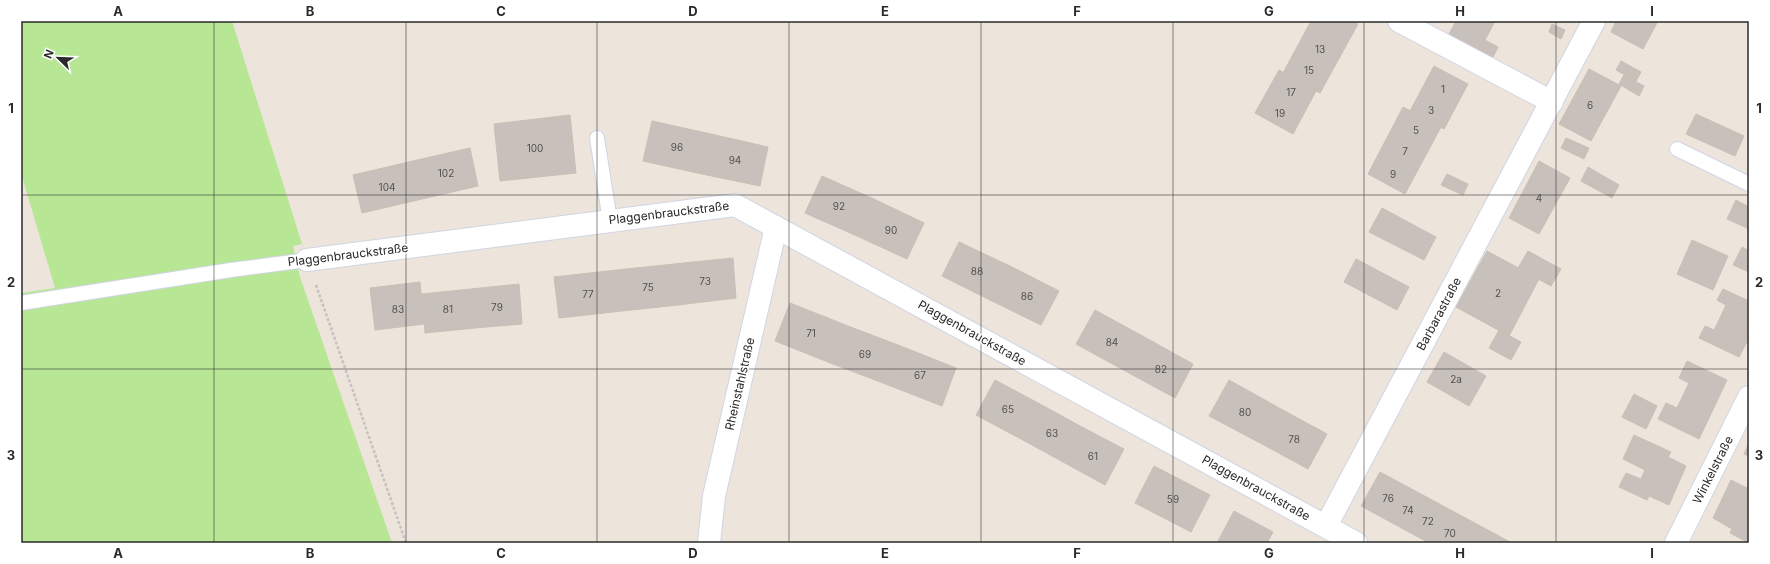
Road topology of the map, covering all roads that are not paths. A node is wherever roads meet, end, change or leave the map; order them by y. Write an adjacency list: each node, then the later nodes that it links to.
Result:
1 (1399, 21): 3 (street)
2 (1594, 21): 3 (street, Barbarastraße)
3 (1552, 102): 12 (street, Barbarastraße)
4 (597, 138): 7 (lane)
5 (1677, 149): 6 (lane)
6 (1749, 184)
7 (610, 220): 8 (street, Plaggenbrauckstraße); 9 (street, Plaggenbrauckstraße)
8 (776, 227): 12 (street, Plaggenbrauckstraße); 13 (street, Rheinstahlstraße)
9 (307, 260): 10 (lane, Plaggenbrauckstraße)
10 (21, 303)
11 (1749, 398): 15 (street, Winkelstraße)
12 (1326, 526): 14 (street, Plaggenbrauckstraße)
13 (709, 543)
14 (1356, 543)
15 (1676, 543)

